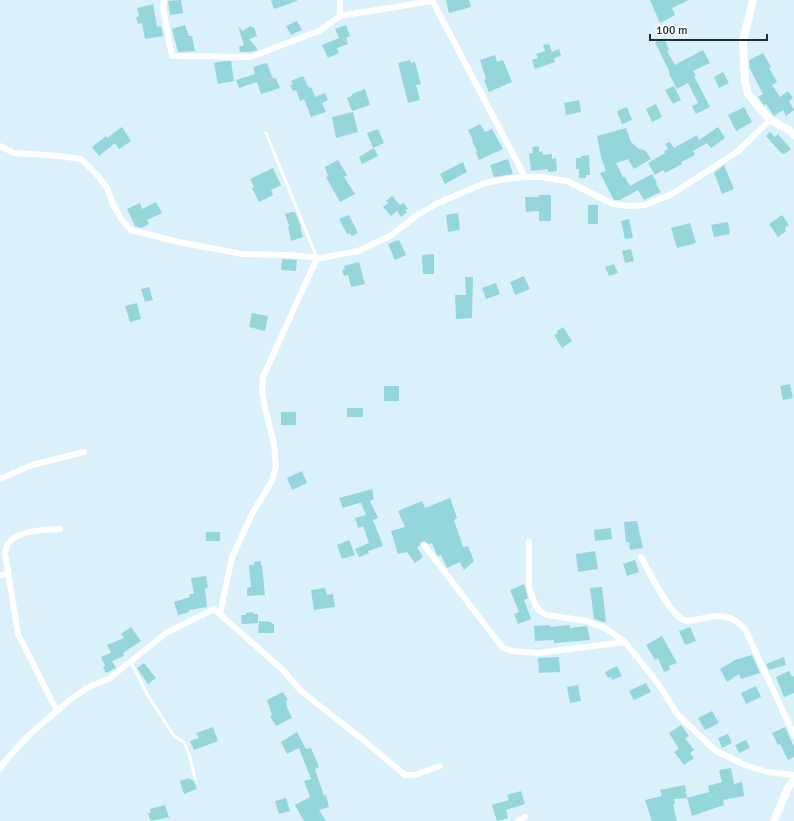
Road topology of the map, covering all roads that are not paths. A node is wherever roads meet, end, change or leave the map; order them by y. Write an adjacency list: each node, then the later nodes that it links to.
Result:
1 (164, 0): 5 (street)
2 (340, 0): 5 (street)
3 (753, 0): 6 (street)
4 (432, 1): 5 (street); 10 (street)
5 (340, 16)
6 (770, 120): 8 (street); 10 (street)
7 (266, 133): 11 (lane)
8 (794, 135)
9 (0, 146): 11 (street)
10 (525, 176): 11 (street)
11 (317, 258): 20 (street)
12 (84, 452): 13 (street)
13 (0, 479)
14 (60, 529): 18 (street)
15 (529, 542): 21 (street)
16 (424, 545): 21 (street)
17 (641, 557): 24 (street)
18 (8, 574): 19 (street); 23 (street)
19 (0, 575)
20 (220, 614): 22 (street); 25 (street)
21 (625, 642): 27 (street)
22 (131, 662): 23 (street); 28 (lane)
23 (57, 711): 26 (street)
24 (794, 735)
25 (440, 766)
26 (0, 769)
27 (794, 775)
28 (195, 779)
29 (794, 780): 32 (street)
30 (525, 817): 31 (street)
31 (518, 821)
32 (774, 821)

